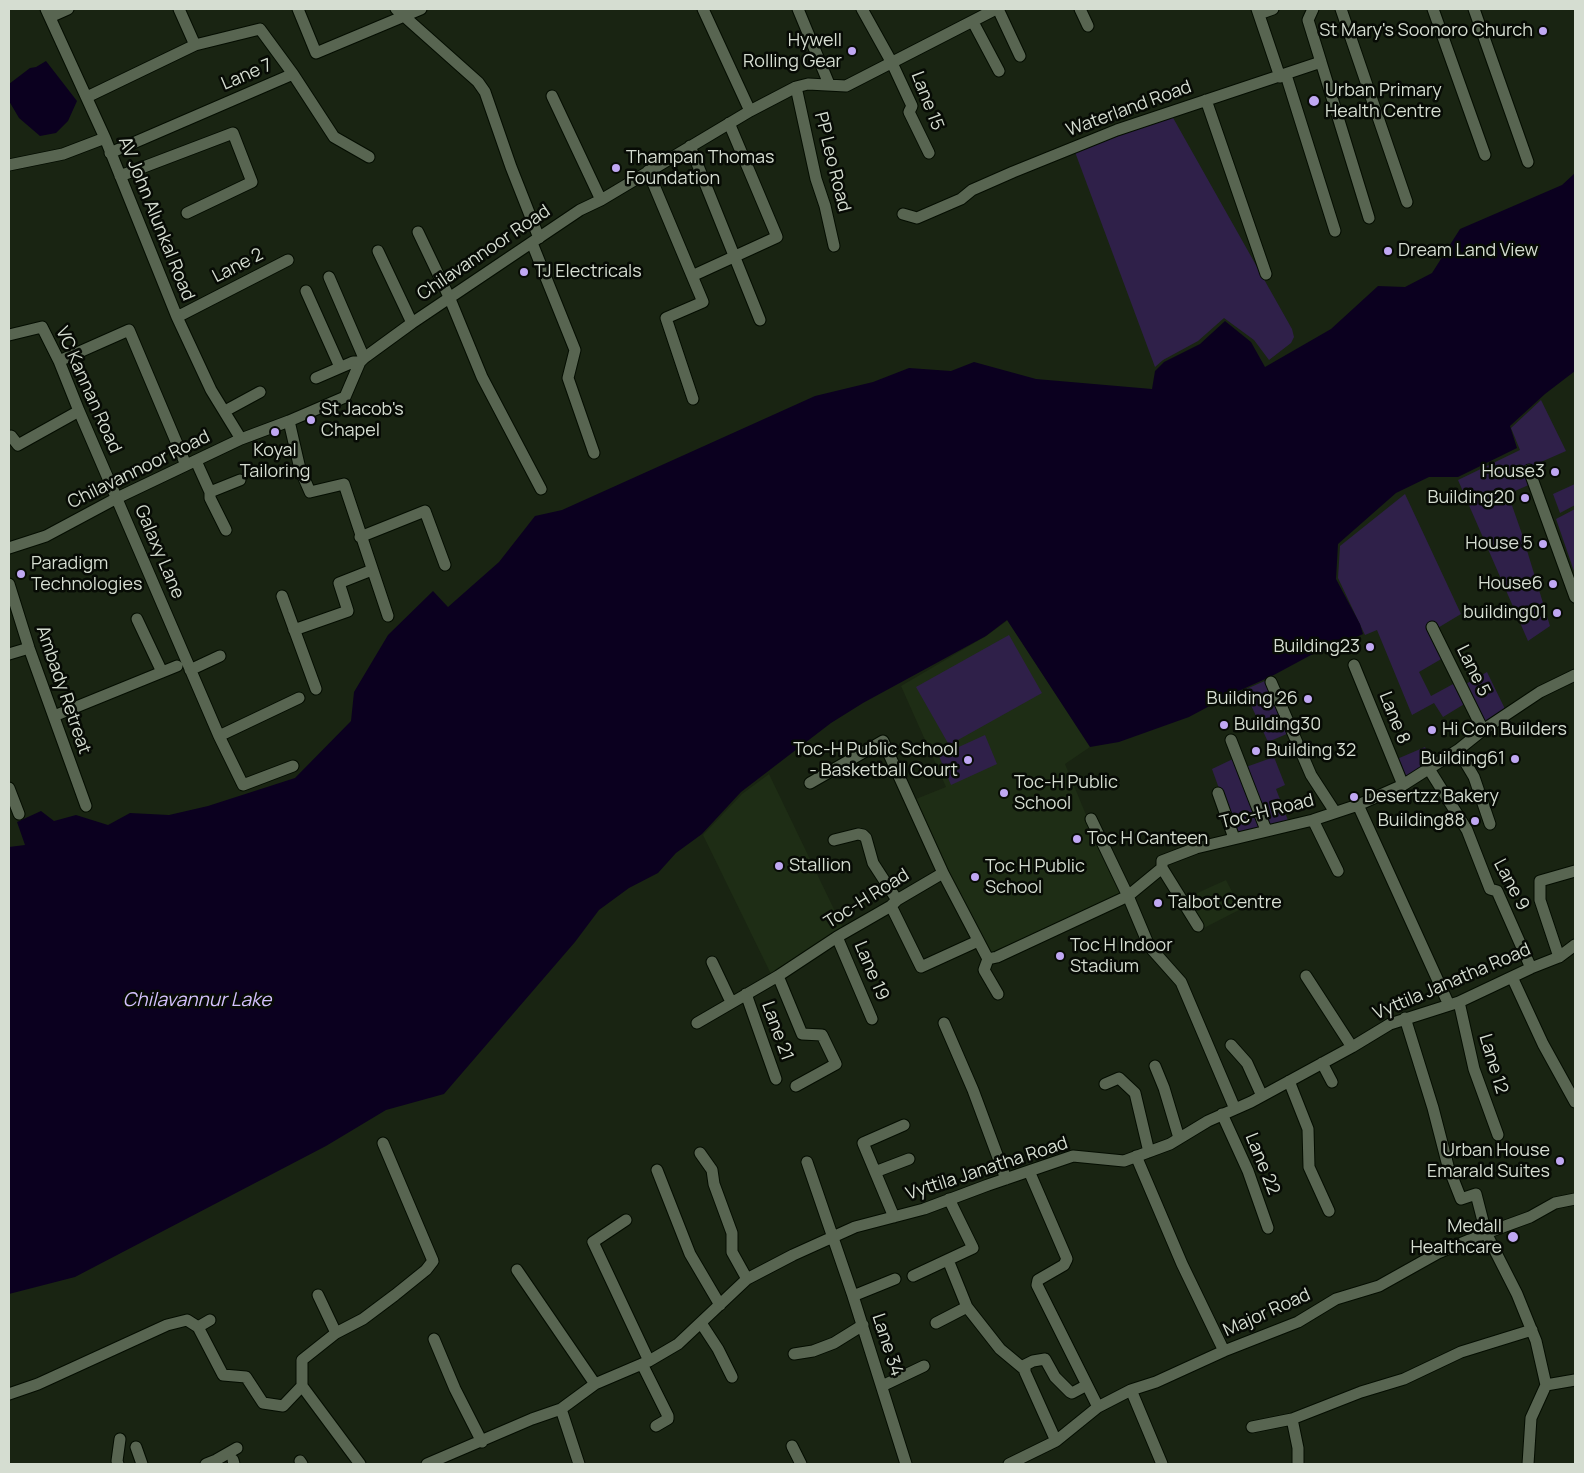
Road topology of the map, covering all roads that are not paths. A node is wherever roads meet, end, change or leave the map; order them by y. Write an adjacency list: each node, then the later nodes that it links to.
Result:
1 (68, 9): 17 (street)
2 (179, 9): 21 (street)
3 (298, 9): 16 (street)
4 (421, 9): 16 (street)
5 (703, 9): 33 (street)
6 (798, 9): 28 (street)
7 (862, 9): 24 (street, Lane 15)
8 (997, 9): 18 (street, Chilavannoor Road); 22 (street)
9 (1080, 9): 19 (street)
10 (1274, 9): 15 (street)
11 (1313, 9): 23 (street)
12 (1341, 9): 46 (street)
13 (1433, 9): 39 (street)
14 (1474, 9): 41 (street)
15 (1258, 11): 27 (street)
16 (400, 12): 52 (street)
17 (48, 13): 31 (street, AV John Alunkal Road)
18 (973, 22): 24 (street, Chilavannoor Road); 25 (street)
19 (1088, 26)
20 (211, 38): 21 (street)
21 (195, 45): 26 (street); 31 (street)
22 (1020, 56)
23 (1321, 62): 27 (street, Waterland Road); 49 (street)
24 (892, 63): 28 (street, Chilavannoor Road); 38 (street, Lane 15)
25 (999, 71)
26 (293, 74): 37 (street, Lane 7); 40 (street, Lane 7)
27 (1283, 76): 32 (street, Waterland Road); 50 (street)
28 (829, 84): 29 (street, Chilavannoor Road)
29 (796, 87): 33 (street, Chilavannoor Road); 53 (street, PP Leo Road)
30 (552, 96): 45 (street)
31 (87, 97): 35 (street, AV John Alunkal Road)
32 (1206, 100): 48 (street, Waterland Road); 57 (street)
33 (750, 111): 34 (street, Chilavannoor Road)
34 (729, 123): 36 (street, Chilavannoor Road); 55 (street)
35 (105, 138): 37 (street, AV John Alunkal Road); 42 (street)
36 (690, 146): 43 (street, Chilavannoor Road); 55 (street)
37 (110, 153): 44 (street, AV John Alunkal Road)
38 (929, 153)
39 (1485, 155)
40 (368, 157)
41 (1528, 162)
42 (9, 166)
43 (648, 171): 45 (street, Chilavannoor Road); 58 (street)
44 (120, 176): 47 (street); 62 (street, AV John Alunkal Road)
45 (601, 200): 52 (street, Chilavannoor Road)
46 (1407, 202)
47 (186, 213)
48 (903, 214)
49 (1369, 218)
50 (1335, 231)
51 (418, 232): 61 (street)
52 (535, 241): 61 (street, Chilavannoor Road); 77 (street)
53 (834, 246)
54 (378, 252): 64 (street)
55 (736, 256): 58 (street); 63 (street)
56 (288, 260): 62 (street, Lane 2)
57 (1266, 274)
58 (692, 276): 71 (street)
59 (329, 277): 66 (street)
60 (306, 291): 68 (street)
61 (450, 299): 64 (street, Chilavannoor Road); 81 (street)
62 (177, 317): 73 (street, AV John Alunkal Road)
63 (760, 320)
64 (412, 323): 66 (street, Chilavannoor Road)
65 (9, 335): 67 (street, VC Kannan Road)
66 (362, 360): 68 (street); 74 (street, Chilavannoor Road)
67 (59, 361): 72 (street, VC Kannan Road); 78 (street)
68 (340, 367): 69 (street)
69 (316, 378)
70 (260, 392): 73 (street)
71 (693, 398)
72 (78, 411): 75 (street); 83 (street, VC Kannan Road)
73 (225, 411): 76 (street, AV John Alunkal Road)
74 (289, 421): 76 (street, Chilavannoor Road); 85 (street)
75 (9, 438)
76 (241, 439): 78 (street, Chilavannoor Road)
77 (594, 453)
78 (191, 463): 82 (street); 83 (street, Chilavannoor Road)
79 (1529, 470): 91 (street)
80 (240, 480): 82 (street)
81 (541, 489)
82 (210, 492): 84 (street)
83 (117, 498): 86 (street, Chilavannoor Road); 101 (street, Galaxy Lane)
84 (226, 530)
85 (360, 537): 87 (street); 88 (street)
86 (9, 548)
87 (445, 564)
88 (372, 570): 92 (street); 95 (street)
89 (9, 584): 96 (street, Ambady Retreat)
90 (282, 596): 95 (street)
91 (1575, 597)
92 (388, 616)
93 (137, 619): 102 (street)
94 (1432, 627): 108 (street, Lane 5)
95 (294, 630): 105 (street)
96 (29, 648): 97 (street); 107 (street, Ambady Retreat)
97 (9, 654)
98 (220, 656): 101 (street)
99 (1354, 665): 115 (street, Lane 8)
100 (177, 666): 102 (street)
101 (190, 670): 109 (street, Galaxy Lane)
102 (162, 672): 107 (street)
103 (1575, 676): 108 (street, Toc-H Road)
104 (1270, 682): 120 (street)
105 (316, 689)
106 (299, 698): 109 (street)
107 (54, 716): 119 (street, Ambady Retreat)
108 (1483, 730): 111 (street, Toc-H Road)
109 (219, 736): 112 (street, Galaxy Lane)
110 (1231, 740): 125 (street)
111 (1458, 750): 113 (street, Toc-H Road); 124 (street)
112 (293, 766)
113 (1429, 769): 115 (street, Toc-H Road); 141 (street, Lane 9)
114 (810, 783): 131 (street)
115 (1402, 785): 118 (street, Toc-H Road)
116 (9, 788): 121 (street)
117 (1218, 793): 126 (street)
118 (1358, 805): 120 (street, Toc-H Road); 148 (street, Lane 12)
119 (86, 806)
120 (1335, 812): 123 (street, Toc-H Road)
121 (19, 814)
122 (1091, 819): 132 (street)
123 (1313, 820): 125 (street, Toc-H Road); 129 (street)
124 (1490, 824)
125 (1266, 830): 126 (street, Toc-H Road)
126 (1234, 838): 128 (street, Toc-H Road)
127 (834, 840): 133 (street)
128 (1162, 868): 132 (street, Toc-H Road); 134 (street)
129 (1338, 871)
130 (1575, 871): 138 (street)
131 (943, 873): 133 (street, Toc-H Road); 136 (street)
132 (1128, 896): 139 (street, Toc-H Road); 164 (street)
133 (894, 903): 135 (street, Toc-H Road); 136 (street)
134 (1198, 926)
135 (837, 937): 142 (street, Toc-H Road); 150 (street, Lane 19)
136 (978, 941): 139 (street)
137 (1575, 945): 138 (street, Vyttila Janatha Road)
138 (1559, 957): 141 (street, Vyttila Janatha Road)
139 (988, 960): 146 (street)
140 (712, 962): 147 (street)
141 (1531, 968): 144 (street, Vyttila Janatha Road)
142 (778, 976): 145 (street, Toc-H Road); 161 (street)
143 (1306, 976): 154 (street)
144 (1512, 977): 148 (street, Vyttila Janatha Road); 163 (street)
145 (746, 994): 147 (street, Toc-H Road); 157 (street, Lane 21)
146 (998, 994)
147 (731, 1002): 151 (street, Toc-H Road)
148 (1454, 1003): 149 (street, Vyttila Janatha Road); 167 (street, Lane 12)
149 (1405, 1018): 154 (street, Vyttila Janatha Road); 185 (street)
150 (872, 1019)
151 (697, 1023)
152 (944, 1023): 178 (street)
153 (1231, 1045): 162 (street)
154 (1352, 1047): 155 (street, Vyttila Janatha Road)
155 (1322, 1062): 158 (street, Vyttila Janatha Road); 159 (street)
156 (1155, 1066): 168 (street)
157 (776, 1079)
158 (1289, 1081): 162 (street, Vyttila Janatha Road); 181 (street)
159 (1332, 1082)
160 (1105, 1084): 170 (street)
161 (796, 1086)
162 (1262, 1096): 164 (street, Vyttila Janatha Road)
163 (1575, 1102)
164 (1235, 1109): 165 (street, Vyttila Janatha Road)
165 (1222, 1114): 168 (street, Vyttila Janatha Road); 184 (street, Lane 22)
166 (904, 1125): 177 (street)
167 (1498, 1135)
168 (1179, 1138): 170 (street, Vyttila Janatha Road)
169 (383, 1143): 202 (street)
170 (1149, 1152): 172 (street, Vyttila Janatha Road)
171 (700, 1153): 190 (street)
172 (1136, 1156): 176 (street, Vyttila Janatha Road); 204 (street)
173 (909, 1159): 177 (street)
174 (806, 1162): 186 (street, Lane 34)
175 (657, 1170): 194 (street)
176 (1029, 1171): 178 (street, Vyttila Janatha Road); 215 (street)
177 (875, 1172): 182 (street)
178 (1006, 1178): 179 (street, Vyttila Janatha Road)
179 (949, 1199): 182 (street, Vyttila Janatha Road); 187 (street)
180 (1575, 1199): 185 (street, Major Road)
181 (1329, 1211)
182 (894, 1217): 186 (street, Vyttila Janatha Road)
183 (626, 1220): 206 (street)
184 (1268, 1228)
185 (1486, 1232): 201 (street); 204 (street, Major Road)
186 (832, 1237): 190 (street, Vyttila Janatha Road); 193 (street, Lane 34)
187 (948, 1260): 189 (street); 195 (street)
188 (517, 1270): 211 (street)
189 (913, 1276)
190 (747, 1279): 194 (street, Vyttila Janatha Road)
191 (895, 1279): 193 (street)
192 (318, 1295): 202 (street)
193 (853, 1296): 199 (street, Lane 34)
194 (720, 1305): 197 (street, Vyttila Janatha Road)
195 (967, 1307): 198 (street); 208 (street)
196 (210, 1320): 200 (street)
197 (701, 1323): 206 (street, Vyttila Janatha Road); 209 (street)
198 (936, 1323)
199 (862, 1326): 205 (street); 214 (street, Lane 34)
200 (198, 1327): 213 (street); 217 (street)
201 (1532, 1330): 212 (street); 220 (street)
202 (336, 1333): 213 (street)
203 (434, 1339): 225 (street)
204 (1224, 1351): 216 (street, Major Road)
205 (794, 1354)
206 (645, 1362): 211 (street, Vyttila Janatha Road); 221 (street)
207 (924, 1366): 214 (street)
208 (1024, 1369): 215 (street); 224 (street)
209 (732, 1378)
210 (1575, 1380): 212 (street)
211 (595, 1384): 219 (street, Vyttila Janatha Road)
212 (1546, 1385): 240 (street)
213 (302, 1386): 233 (street)
214 (882, 1386): 237 (street, Lane 34)
215 (1087, 1386): 218 (street)
216 (1131, 1390): 218 (street, Major Road); 238 (street)
217 (9, 1394)
218 (1098, 1407): 224 (street, Major Road)
219 (561, 1410): 225 (street, Vyttila Janatha Road); 235 (street)
220 (1292, 1419): 222 (street); 239 (street)
221 (656, 1426)
222 (1252, 1428)
223 (120, 1439): 230 (street)
224 (1056, 1441): 229 (street, Major Road)
225 (482, 1442): 234 (street, Vyttila Janatha Road)
226 (792, 1446): 236 (street)
227 (136, 1448): 231 (street)
228 (236, 1448): 232 (street)
229 (1015, 1463)
230 (118, 1464)
231 (142, 1464)
232 (206, 1464)
233 (360, 1464)
234 (427, 1464)
235 (579, 1464)
236 (801, 1464)
237 (906, 1464)
238 (1162, 1464)
239 (1298, 1464)
240 (1528, 1464)

